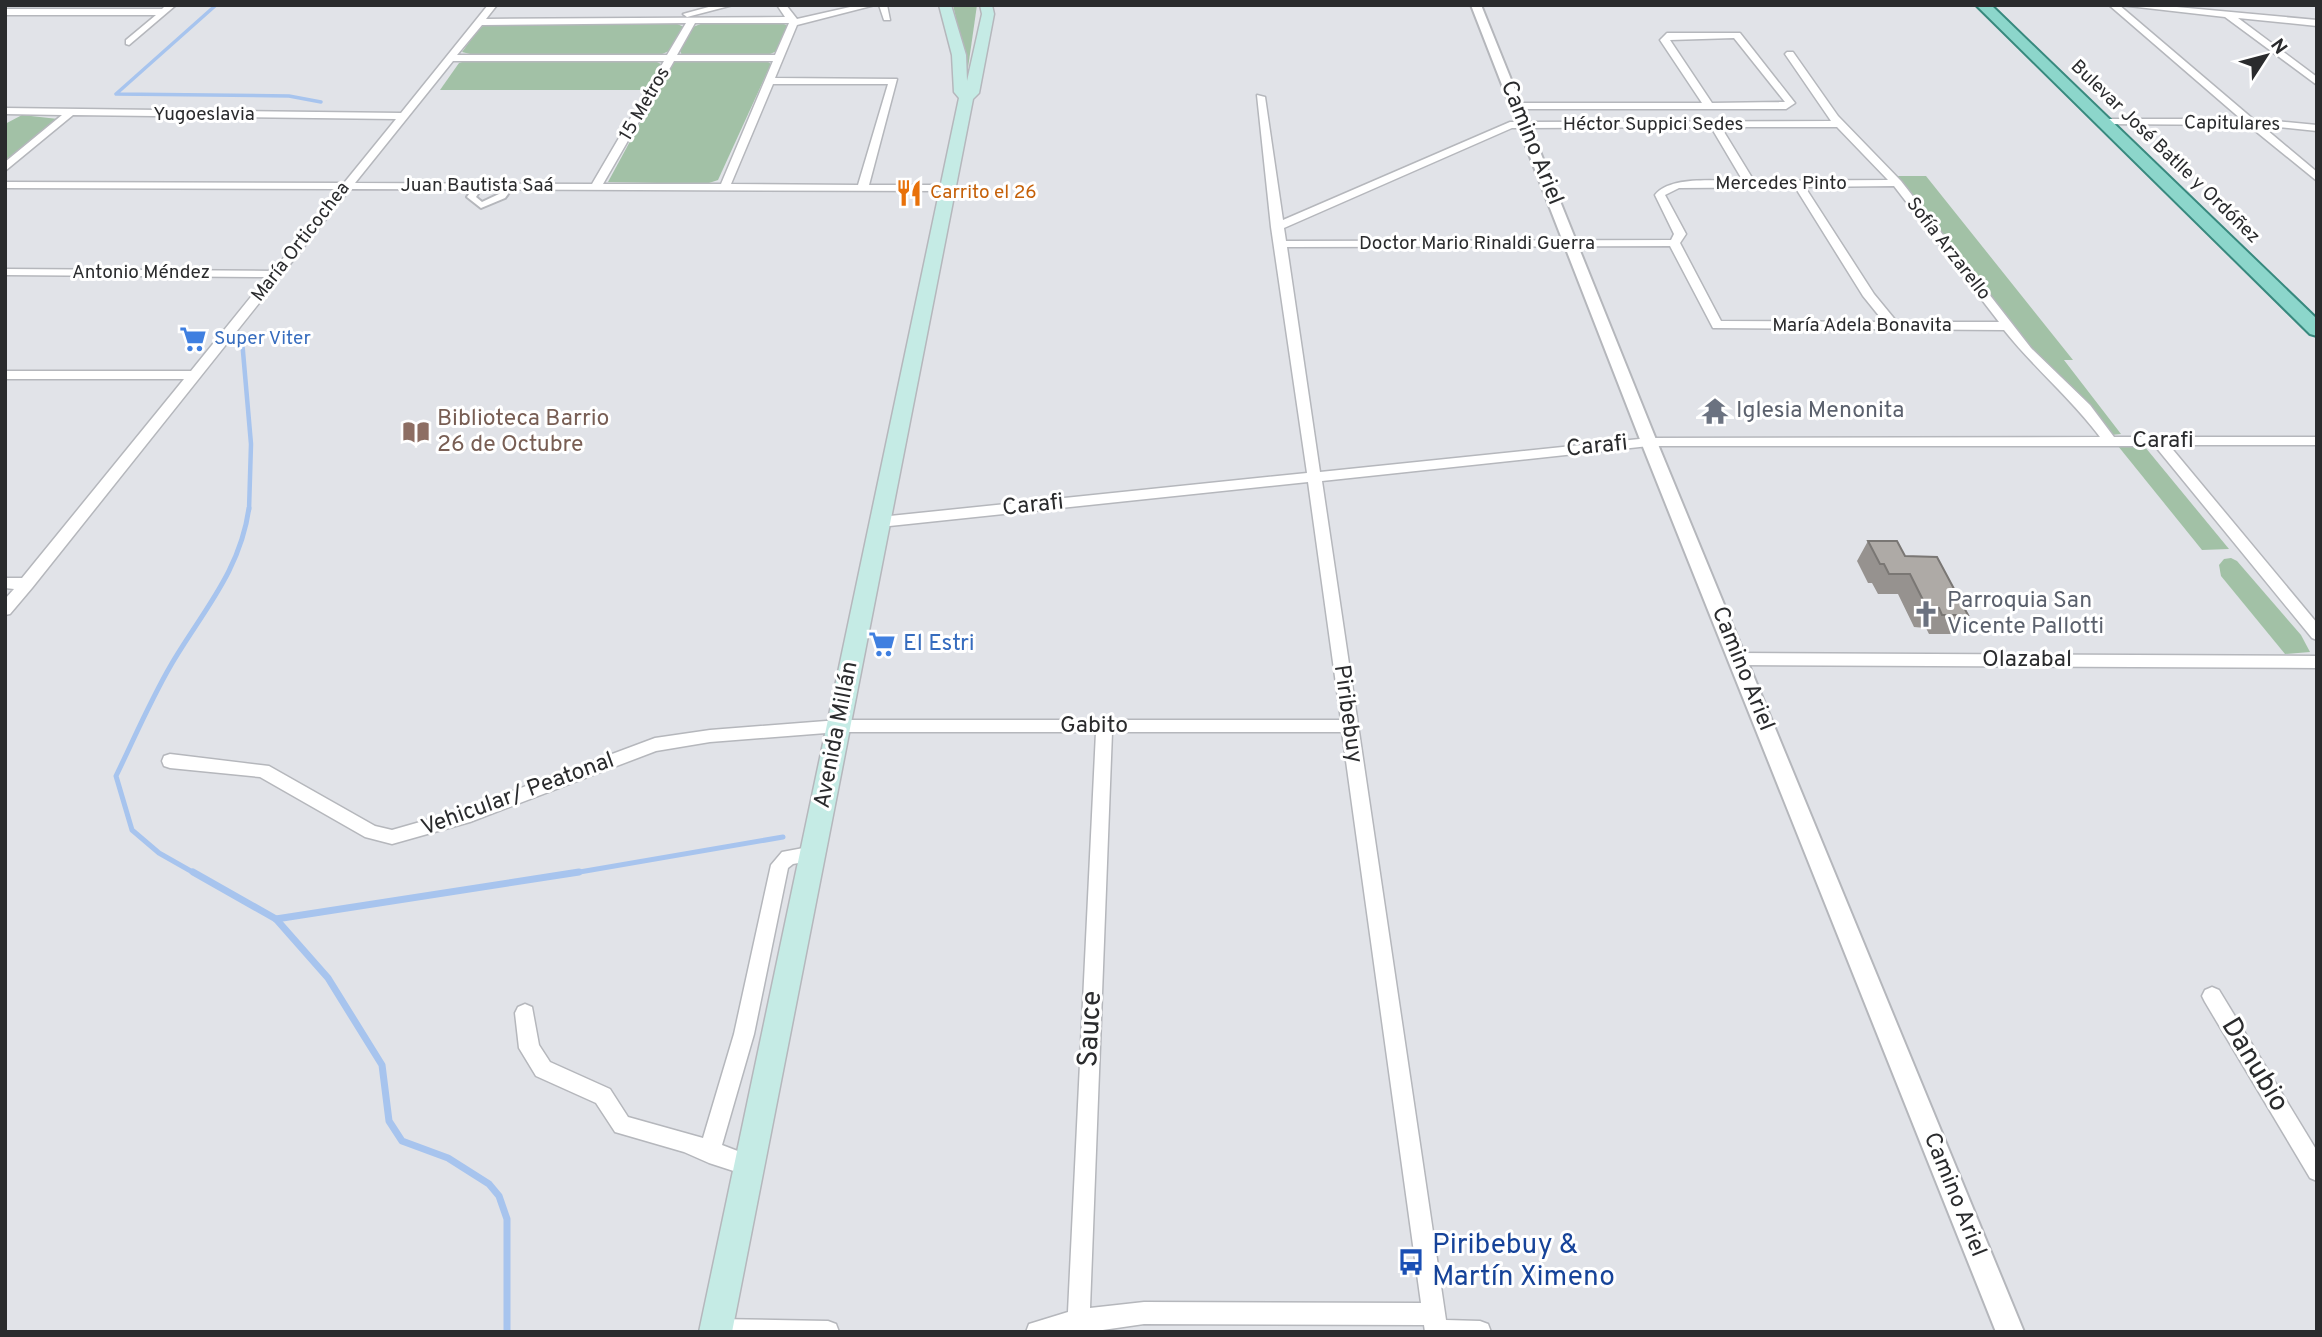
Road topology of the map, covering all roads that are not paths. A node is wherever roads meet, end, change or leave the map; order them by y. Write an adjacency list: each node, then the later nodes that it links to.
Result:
1 (172, 5): 14 (street)
2 (493, 5): 20 (street, María Orticochea)
3 (729, 5): 17 (street)
4 (780, 5): 19 (street)
5 (871, 5): 19 (street)
6 (883, 5): 16 (street)
7 (1476, 5): 31 (street, Camino Ariel)
8 (1983, 5): 36 (main road, Bulevar José Batlle y Ordóñez)
9 (2113, 5): 37 (street)
10 (2124, 5): 15 (street)
11 (946, 7): 29 (main road, Avenida Millán)
12 (988, 8): 29 (main road, Avenida Millán)
13 (5, 12): 14 (street)
14 (163, 12): 22 (street)
15 (2227, 14): 21 (street); 28 (street)
16 (887, 18)
17 (655, 21): 18 (street); 20 (street)
18 (692, 21): 19 (street); 25 (street, 15 Metros)
19 (793, 21): 26 (street)
20 (481, 22): 24 (street, María Orticochea)
21 (2317, 23)
22 (128, 42)
23 (1790, 54): 38 (street, Sofía Arzarello)
24 (449, 58): 25 (street); 35 (street, María Orticochea)
25 (672, 58): 26 (street); 51 (street, 15 Metros)
26 (778, 58): 27 (street)
27 (769, 81): 52 (street); 53 (street)
28 (2317, 82)
29 (966, 97): 54 (main road, Avenida Millán)
30 (1260, 97): 55 (street, Piribebuy)
31 (1516, 106): 32 (street); 39 (street, Camino Ariel)
32 (1709, 106): 32 (street)
33 (5, 111): 34 (street, Yugoeslavia)
34 (69, 114): 35 (street, Yugoeslavia); 42 (street)
35 (402, 116): 48 (street, María Orticochea)
36 (2105, 122): 37 (street, Capitulares); 63 (main road, Bulevar José Batlle y Ordóñez)
37 (2251, 122): 41 (street, Capitulares); 43 (street)
38 (1840, 124): 40 (street, Héctor Suppici Sedes); 44 (street, Sofía Arzarello)
39 (1524, 125): 40 (street, Héctor Suppici Sedes); 55 (street, Héctor Suppici Sedes); 58 (street, Camino Ariel)
40 (1715, 126): 45 (street)
41 (2317, 128)
42 (5, 168)
43 (2317, 178)
44 (1897, 183): 46 (street, Mercedes Pinto); 62 (street, Sofía Arzarello)
45 (1749, 184): 46 (street, Mercedes Pinto); 56 (street, Mercedes Pinto)
46 (1798, 184): 61 (street)
47 (5, 185): 48 (street, Juan Bautista Saá)
48 (345, 186): 49 (street, Juan Bautista Saá); 60 (street, María Orticochea)
49 (479, 186): 50 (street, Juan Bautista Saá); 50 (street)
50 (510, 186): 51 (street, Juan Bautista Saá)
51 (596, 186): 52 (street, Juan Bautista Saá)
52 (725, 187): 53 (street, Juan Bautista Saá)
53 (863, 187): 54 (street, Juan Bautista Saá)
54 (949, 188): 71 (main road, Avenida Millán)
55 (1277, 227): 57 (street, Piribebuy)
56 (1674, 243): 58 (street, Doctor Mario Rinaldi Guerra); 61 (street, María Adela Bonavita)
57 (1279, 244): 58 (street, Doctor Mario Rinaldi Guerra); 70 (street, Piribebuy)
58 (1572, 244): 69 (street, Camino Ariel)
59 (5, 272): 60 (street, Antonio Méndez)
60 (276, 274): 65 (street, María Orticochea)
61 (1893, 325): 62 (street, María Adela Bonavita)
62 (2007, 326): 66 (street, Sofía Arzarello)
63 (2317, 330)
64 (5, 375): 65 (street)
65 (196, 375): 73 (street, María Orticochea)
66 (2110, 441): 67 (street, Carafi); 69 (street, Carafi)
67 (2158, 441): 68 (street, Carafi); 75 (street)
68 (2317, 441)
69 (1649, 442): 70 (street, Carafi); 76 (street, Camino Ariel)
70 (1313, 477): 71 (street, Carafi); 80 (street, Piribebuy)
71 (880, 522): 78 (main road, Avenida Millán)
72 (5, 583): 73 (street)
73 (27, 584): 74 (street, María Orticochea)
74 (5, 610)
75 (2317, 634)
76 (1738, 659): 77 (street, Olazabal); 94 (street, Camino Ariel)
77 (2317, 662)
78 (839, 726): 79 (street, Gabito); 81 (street, Vehicular/ Peatonal); 82 (main road, Avenida Millán)
79 (1104, 726): 80 (street, Gabito); 88 (street, Sauce)
80 (1349, 726): 89 (street, Piribebuy)
81 (170, 761)
82 (814, 854): 85 (street); 86 (main road, Avenida Millán)
83 (2212, 996): 87 (street, Danubio)
84 (525, 1013): 85 (street)
85 (709, 1153): 86 (street)
86 (749, 1166): 90 (main road, Avenida Millán)
87 (2317, 1171)
88 (1078, 1326): 89 (street); 92 (street)
89 (1435, 1326): 93 (street)
90 (715, 1331): 91 (street)
91 (828, 1332)
92 (1037, 1332)
93 (1480, 1332)
94 (2010, 1332)

